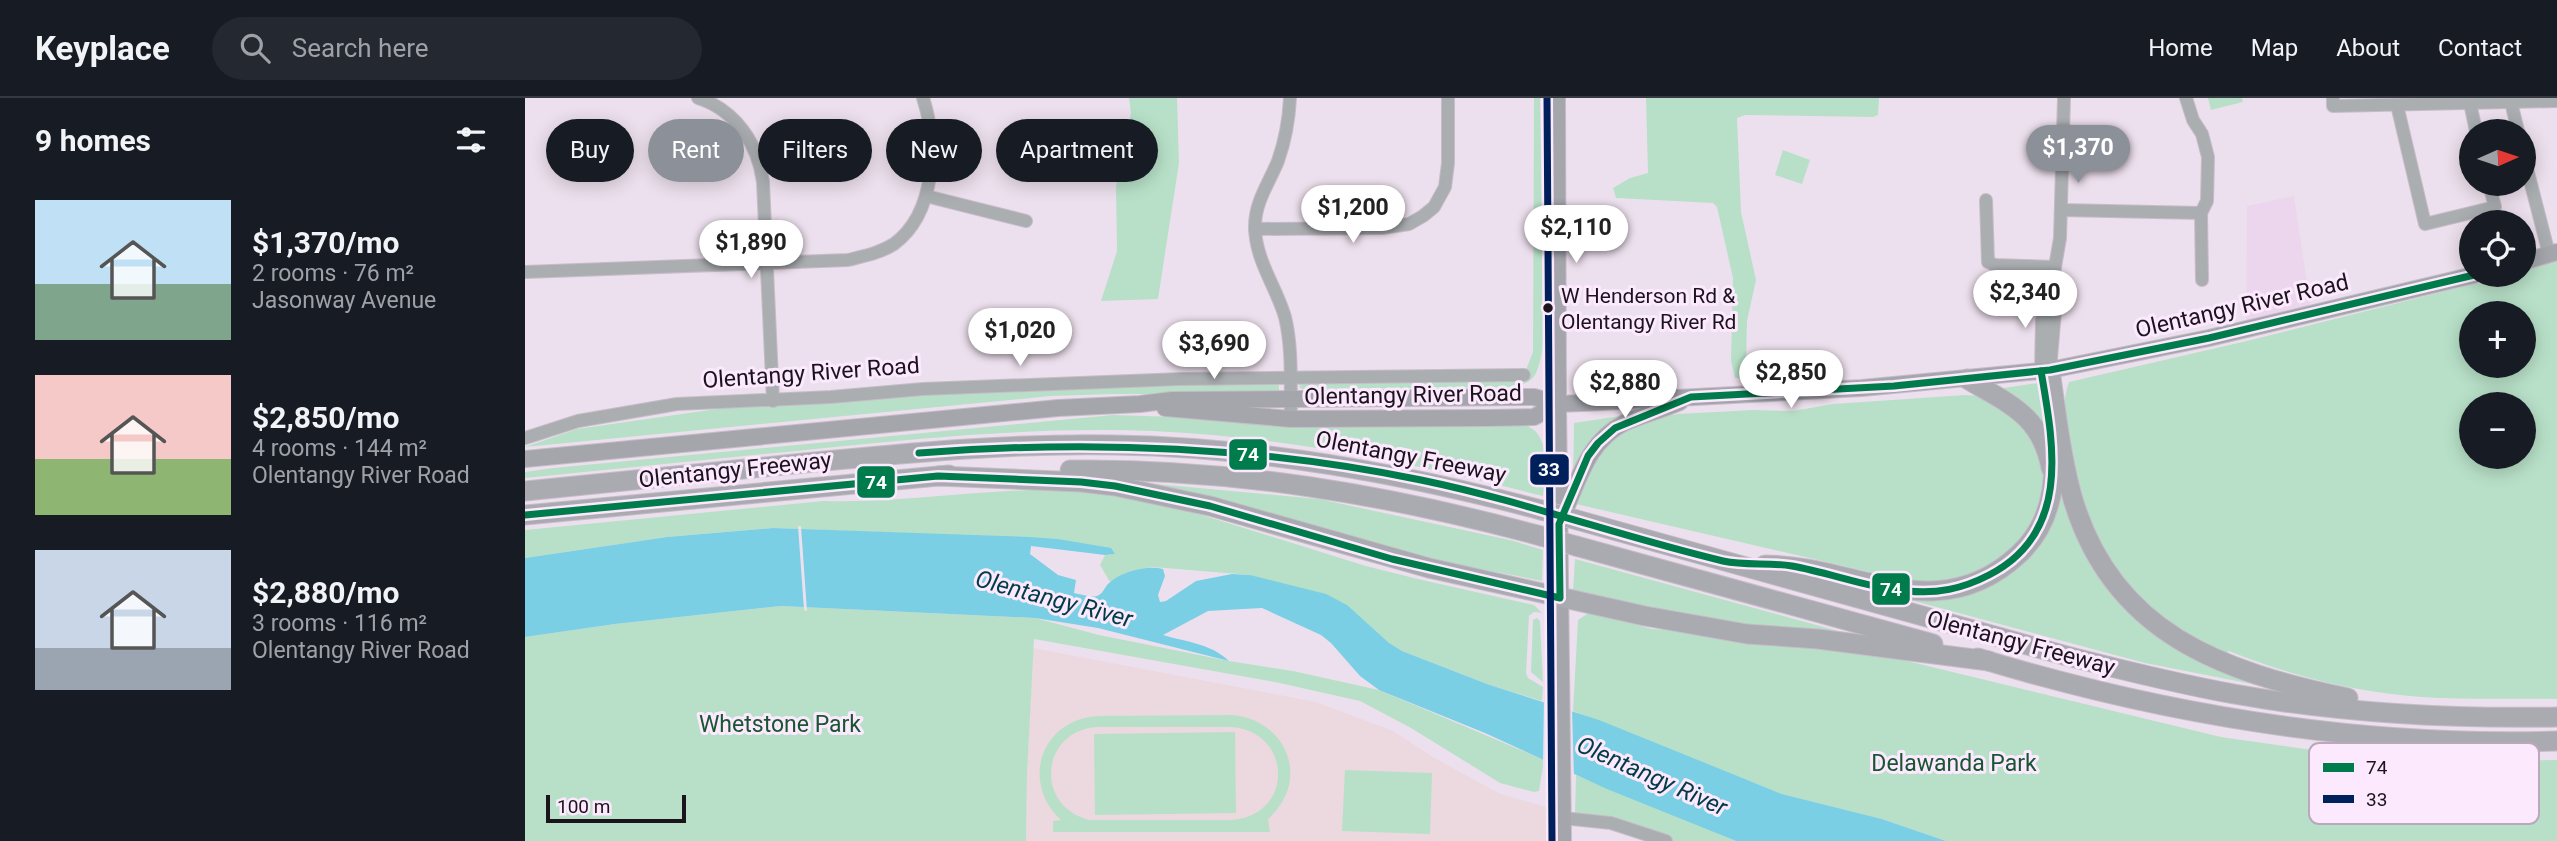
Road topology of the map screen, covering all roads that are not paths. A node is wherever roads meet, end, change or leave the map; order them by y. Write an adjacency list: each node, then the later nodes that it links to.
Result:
1 (698, 98): 25 (street)
2 (923, 98): 15 (street)
3 (1290, 98): 22 (street)
4 (1448, 98): 22 (street)
5 (1557, 98): 38 (main road)
6 (2064, 98): 19 (street)
7 (2186, 98): 20 (street)
8 (2510, 100): 9 (street); 11 (street); 14 (street)
9 (2557, 101)
10 (2333, 102): 12 (street)
11 (2470, 103): 12 (street); 13 (street)
12 (2397, 105): 16 (street)
13 (2473, 119)
14 (2515, 119)
15 (926, 196): 21 (street); 25 (street)
16 (2492, 196)
17 (2536, 196): 23 (street)
18 (1986, 200): 26 (street)
19 (2061, 209): 20 (street); 26 (street)
20 (2201, 212): 29 (street)
21 (1026, 221)
22 (1255, 229): 32 (street)
23 (2553, 253): 24 (main road)
24 (2536, 258)
25 (766, 263): 27 (street); 36 (street)
26 (2055, 267): 30 (street)
27 (525, 272)
28 (2459, 279): 30 (main road, Olentangy River Road)
29 (2202, 281)
30 (2046, 371): 33 (main road, Olentangy River Road); 44 (highway); 50 (highway)
31 (1524, 375): 32 (street, Olentangy River Road)
32 (1290, 377): 35 (street); 36 (street, Olentangy River Road)
33 (1967, 379): 34 (main road, Olentangy River Road); 44 (highway)
34 (1691, 397): 38 (main road, Olentangy River Road); 46 (main road)
35 (1290, 399): 37 (main road, Olentangy River Road); 38 (main road, Olentangy River Road); 39 (street)
36 (773, 401): 40 (street, Olentangy River Road)
37 (1140, 404): 39 (main road, Olentangy River Road); 41 (main road, Olentangy River Road)
38 (1557, 404): 39 (main road, Olentangy River Road); 46 (main road)
39 (1291, 419)
40 (525, 438)
41 (525, 459)
42 (938, 476): 45 (highway, Olentangy Freeway); 48 (highway); 49 (highway, Olentangy Freeway, bridge)
43 (525, 491): 46 (highway, Olentangy Freeway, bridge)
44 (2053, 491): 47 (highway)
45 (525, 515)
46 (1568, 522): 47 (highway, Olentangy Freeway); 48 (main road)
47 (1734, 564): 50 (highway, Olentangy Freeway)
48 (1560, 598): 49 (highway); 53 (main road)
49 (1989, 661): 52 (highway, Olentangy Freeway)
50 (2410, 715): 51 (highway, Olentangy Freeway)
51 (2557, 717)
52 (2557, 741)
53 (1563, 818): 54 (main road); 55 (street)
54 (1563, 841)
55 (1666, 841)

